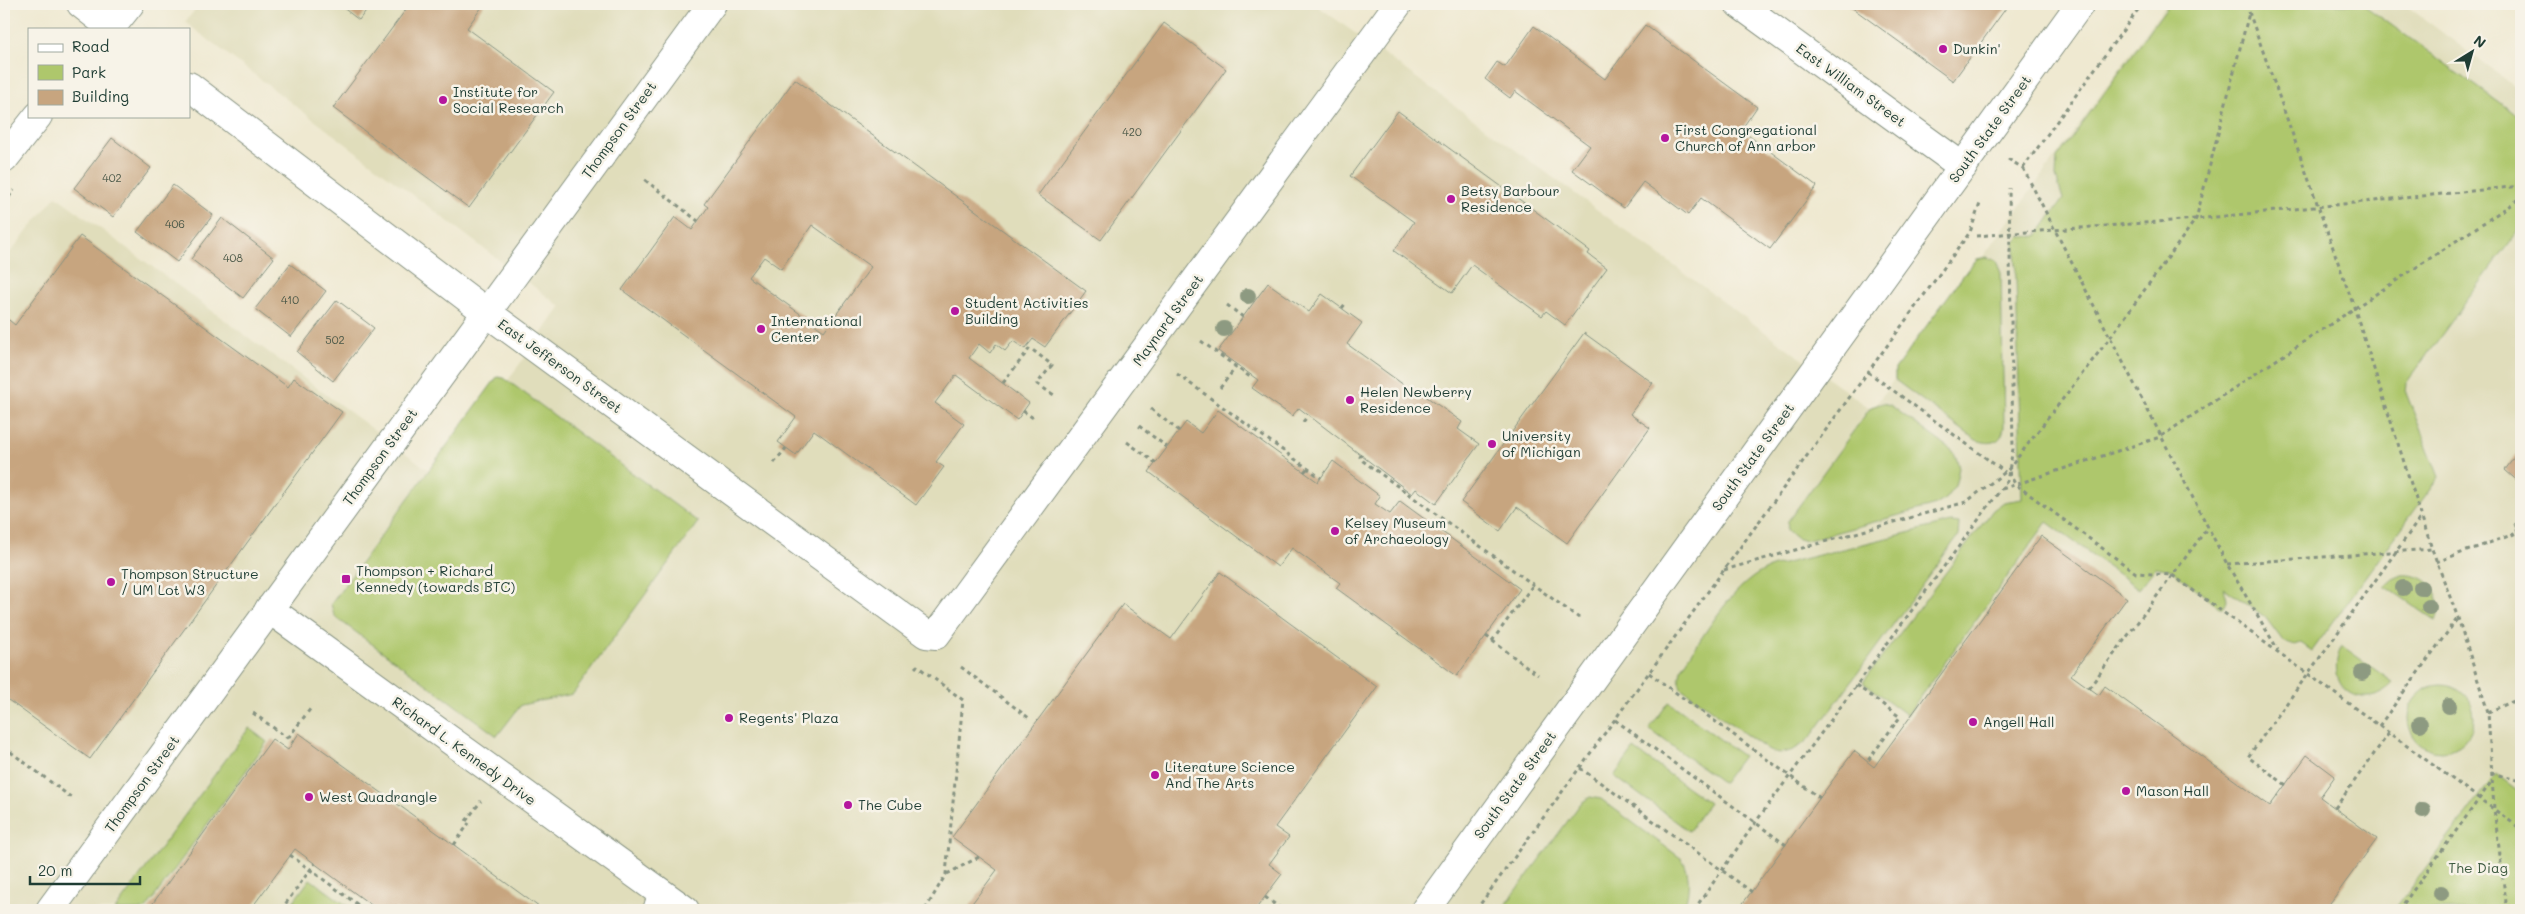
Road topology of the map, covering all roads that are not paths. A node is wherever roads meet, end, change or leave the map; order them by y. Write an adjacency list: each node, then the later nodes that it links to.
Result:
1 (81, 4): 7 (street)
2 (130, 4): 7 (street)
3 (712, 4): 12 (street, Thompson Street)
4 (1398, 4): 14 (street, Maynard Street)
5 (2080, 4): 11 (street, South State Street)
6 (1745, 5): 11 (street, East William Street)
7 (111, 28)
8 (190, 87): 12 (street, East Jefferson Street)
9 (36, 118): 10 (street)
10 (4, 158)
11 (1963, 167): 19 (street, South State Street)
12 (486, 312): 13 (street, Thompson Street); 14 (street, East Jefferson Street)
13 (269, 609): 15 (street, Richard L. Kennedy Drive); 16 (street, Thompson Street)
14 (936, 636)
15 (655, 901): 17 (street, Richard L. Kennedy Drive); 18 (street, Richard L. Kennedy Drive)
16 (50, 910)
17 (685, 910)
18 (703, 910)
19 (1425, 910)

